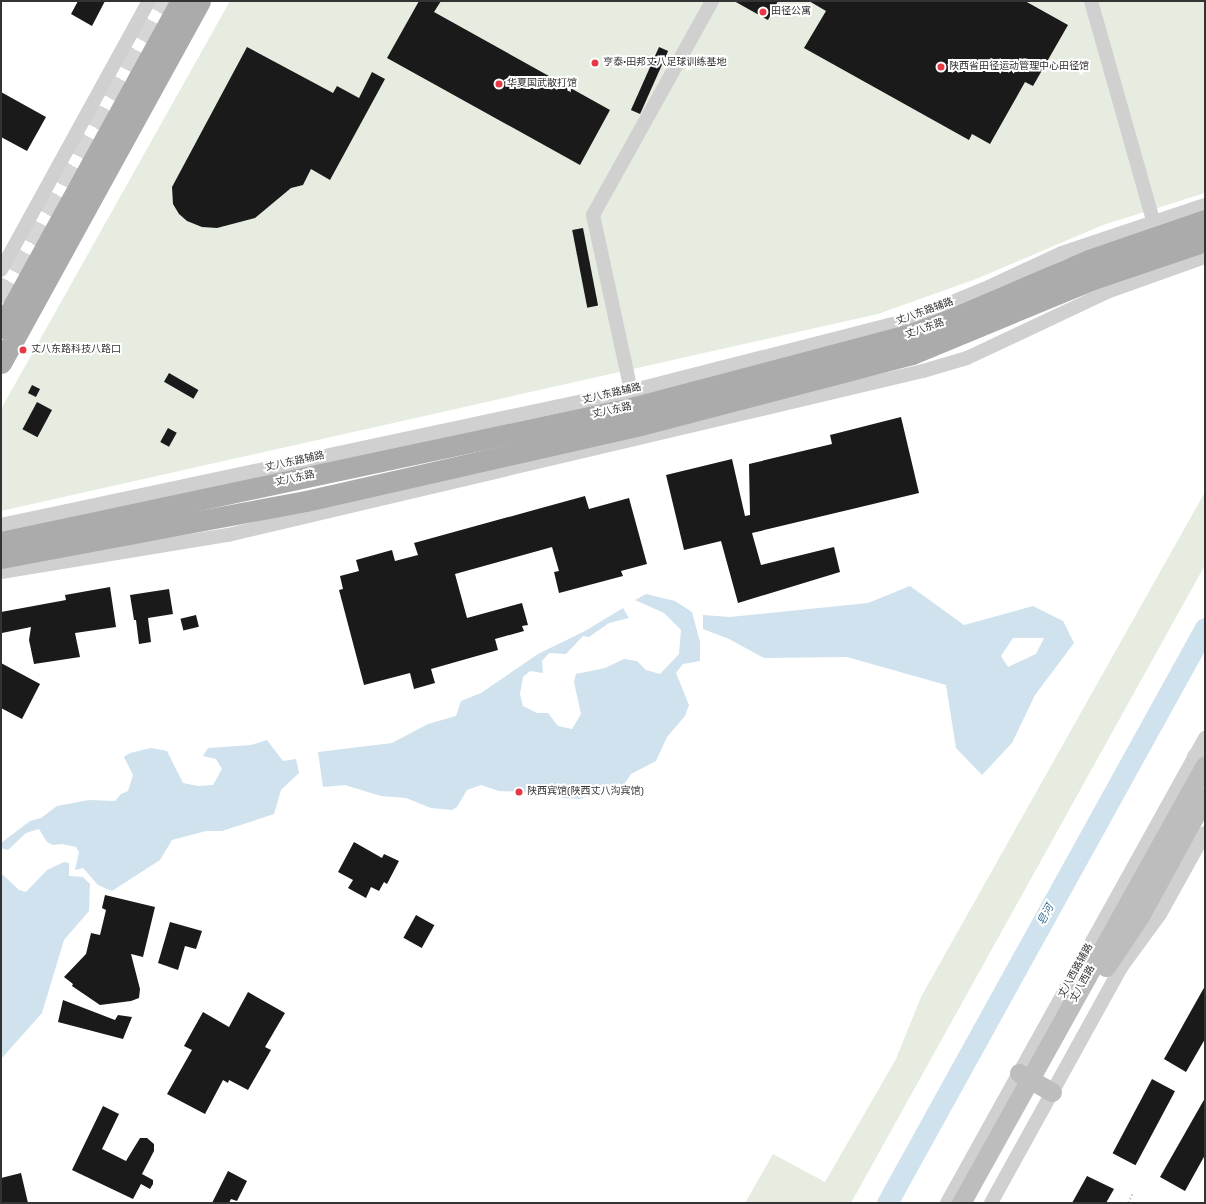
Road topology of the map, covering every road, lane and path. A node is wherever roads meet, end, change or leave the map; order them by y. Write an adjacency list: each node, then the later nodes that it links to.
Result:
1 (149, 1): 11 (street)
2 (181, 1): 12 (main road)
3 (200, 1): 13 (main road)
4 (712, 1): 14 (street)
5 (1091, 1): 8 (street)
6 (1205, 205): 8 (street)
7 (1205, 220): 8 (main road, 丈八东路)
8 (1158, 237): 9 (main road, 丈八东路); 14 (main road, 丈八东路)
9 (1205, 241)
10 (1205, 257): 18 (street)
11 (1, 270)
12 (1, 328)
13 (1, 363)
14 (635, 408): 15 (street, 丈八东路辅路); 16 (main road, 丈八东路); 17 (main road, 丈八东路)
15 (1, 525)
16 (1, 542)
17 (1, 558)
18 (1, 572)
19 (1205, 738): 20 (street)
20 (1200, 766): 23 (main road, 丈八西路)
21 (1205, 798): 23 (main road, 丈八西路)
22 (1205, 833): 23 (street)
23 (1035, 1082): 25 (street); 26 (main road, 丈八西路); 27 (main road, 丈八西路); 28 (street)
24 (1134, 1193): 29 (path)
25 (947, 1203)
26 (961, 1203)
27 (975, 1203)
28 (991, 1203)
29 (1128, 1203)

